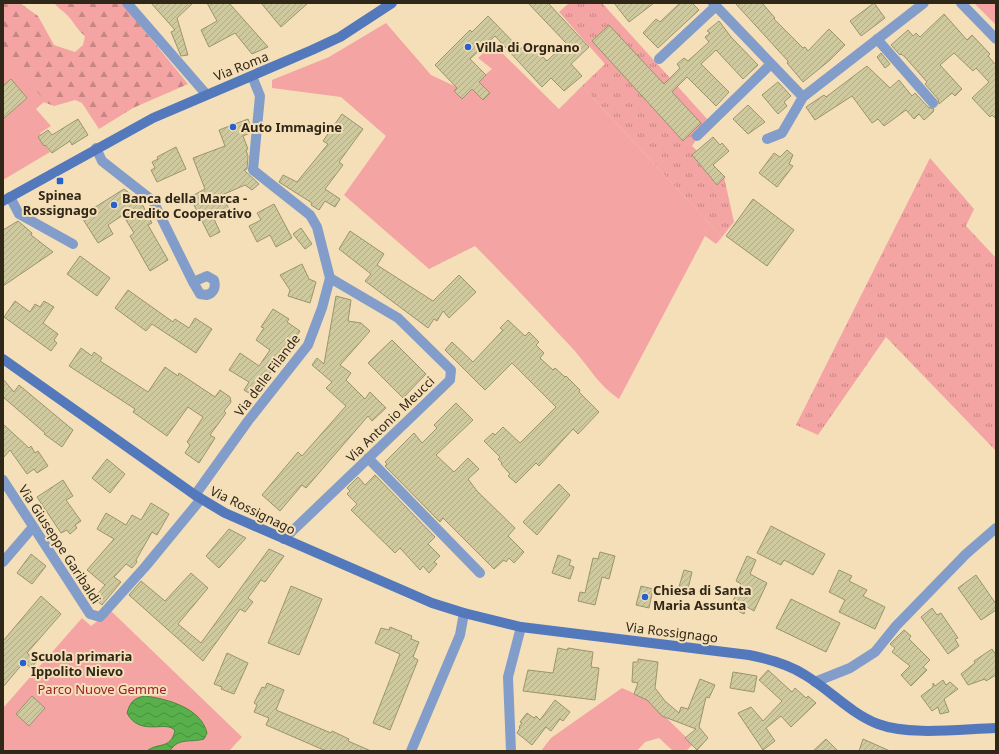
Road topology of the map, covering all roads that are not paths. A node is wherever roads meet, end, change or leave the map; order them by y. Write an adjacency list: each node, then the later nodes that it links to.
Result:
1 (127, 3): 11 (street)
2 (392, 3): 10 (street, Via Roma)
3 (924, 3): 6 (street)
4 (960, 3): 7 (street)
5 (715, 5): 8 (street); 9 (street)
6 (877, 39): 12 (street); 13 (street)
7 (996, 39)
8 (659, 59)
9 (771, 64): 12 (street); 14 (street)
10 (252, 76): 11 (street, Via Roma); 19 (street, Via delle Filande)
11 (206, 94): 16 (street, Via Roma)
12 (802, 97): 15 (street)
13 (933, 103)
14 (697, 136)
15 (767, 139)
16 (96, 148): 17 (street, Via Roma); 20 (street)
17 (6, 199): 18 (street)
18 (73, 244)
19 (330, 278): 22 (street, Via Antonio Meucci); 24 (street, Via delle Filande)
20 (193, 282)
21 (3, 359): 24 (street, Via Rossignago)
22 (368, 458): 27 (street, Via Antonio Meucci); 29 (street)
23 (3, 480): 25 (street, Via Giuseppe Garibaldi)
24 (198, 497): 27 (street, Via Rossignago); 31 (street, Via delle Filande)
25 (34, 527): 28 (street); 31 (street, Via Giuseppe Garibaldi)
26 (996, 528): 33 (street)
27 (284, 539): 30 (street, Via Rossignago)
28 (3, 562)
29 (480, 573)
30 (464, 613): 32 (street, Via Rossignago); 35 (street)
31 (100, 617)
32 (521, 627): 33 (street, Via Rossignago); 36 (street)
33 (815, 682): 34 (street, Via Rossignago)
34 (996, 728)
35 (411, 751)
36 (511, 751)

